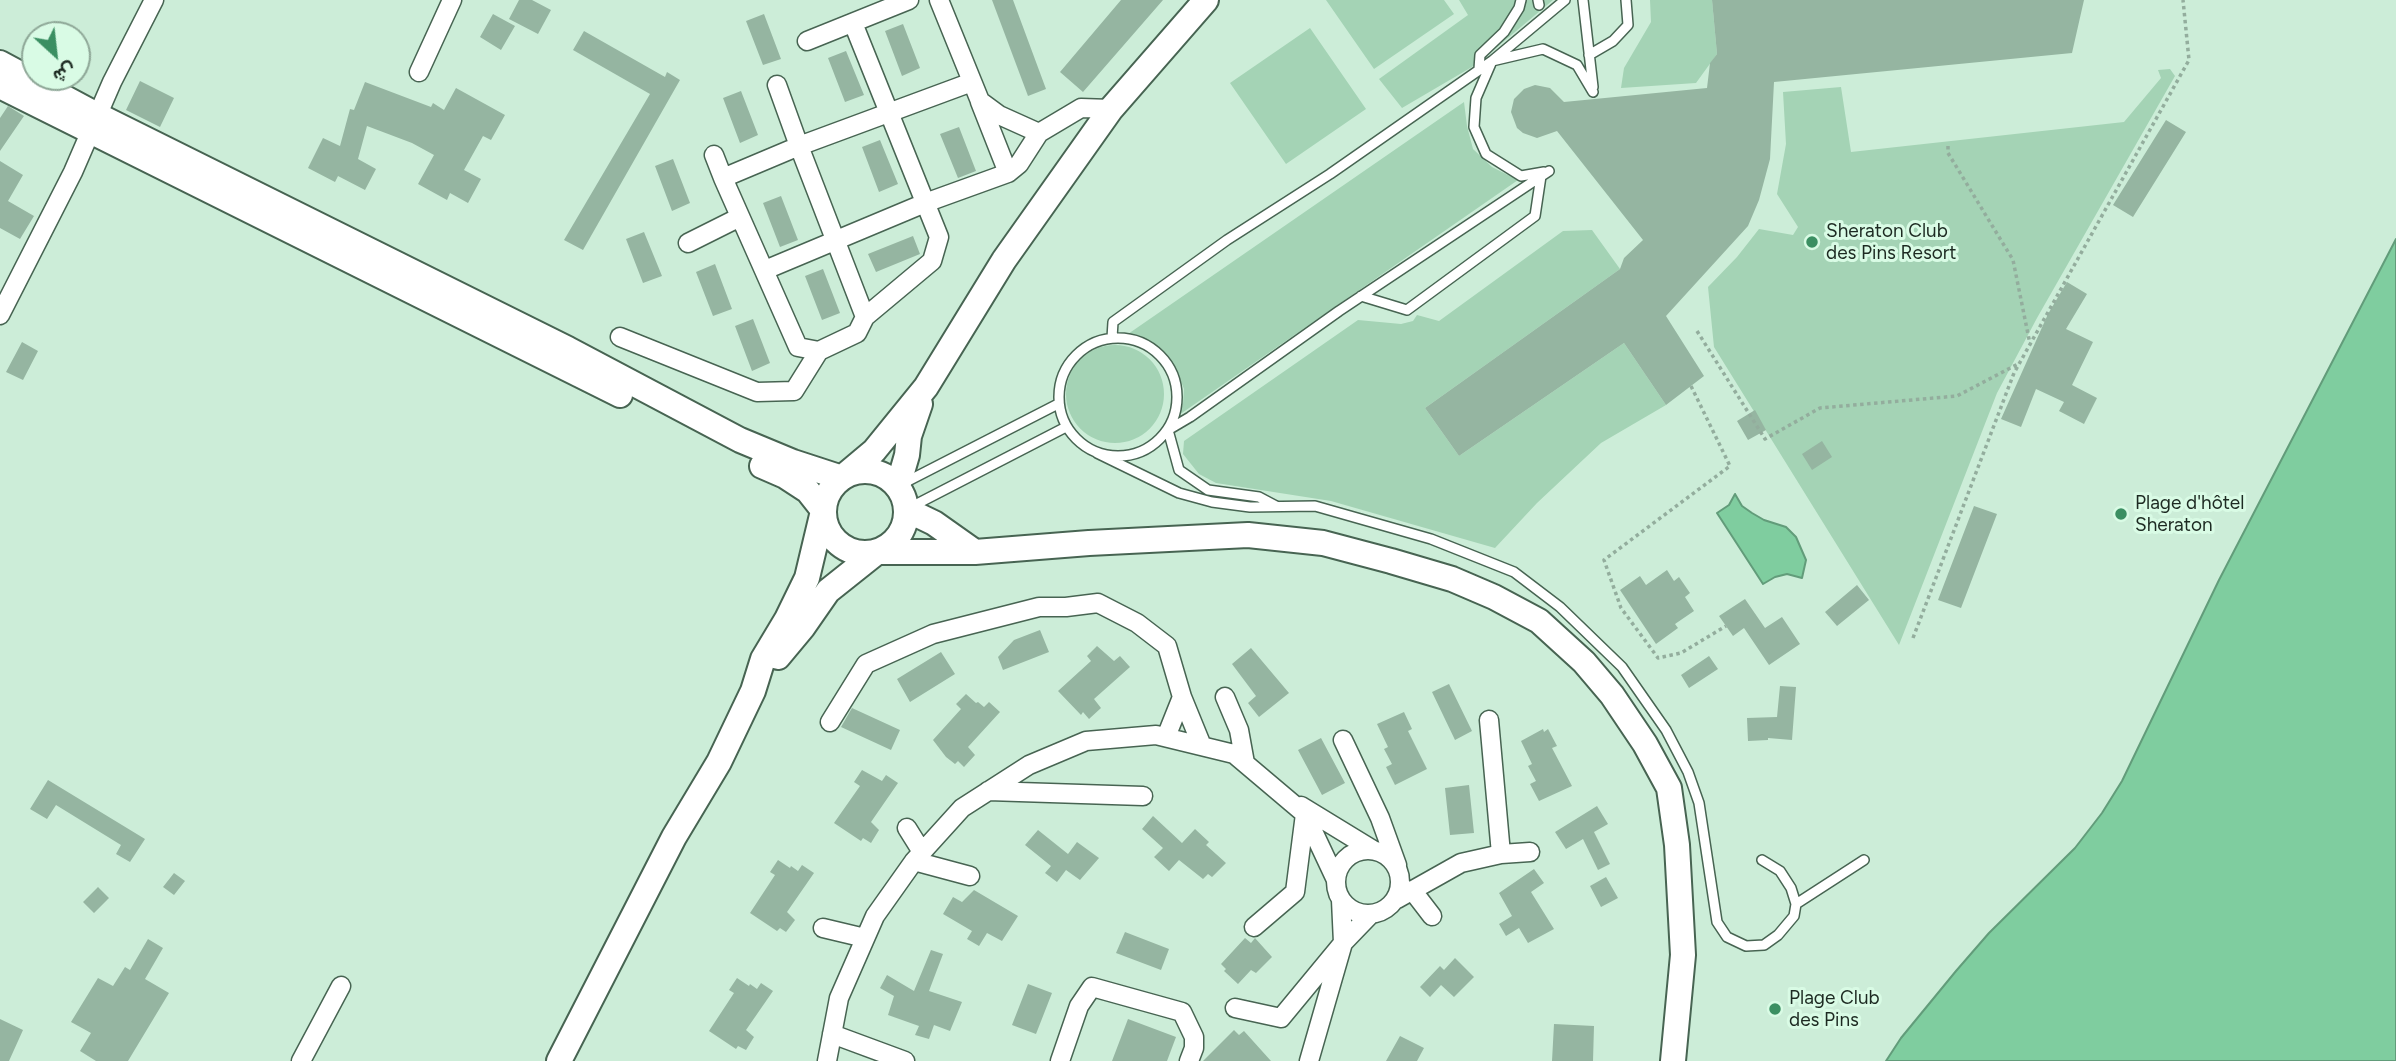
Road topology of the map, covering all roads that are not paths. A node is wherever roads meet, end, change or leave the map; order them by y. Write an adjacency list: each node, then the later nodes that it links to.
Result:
1 (153, 0): 24 (street)
2 (453, 0): 17 (street)
3 (909, 0): 10 (street)
4 (939, 0): 18 (street)
5 (1206, 0): 22 (main road)
6 (1521, 0): 16 (lane)
7 (1565, 0): 14 (lane)
8 (1583, 0): 13 (lane)
9 (1626, 0): 13 (lane)
10 (888, 4): 11 (street)
11 (853, 23): 12 (street); 23 (street)
12 (807, 41)
13 (1589, 55): 14 (lane)
14 (1492, 61): 16 (lane); 29 (lane)
15 (0, 63): 24 (main road)
16 (1479, 69): 40 (lane)
17 (419, 72)
18 (972, 82): 21 (street); 23 (street)
19 (777, 85): 26 (street)
20 (0, 86): 24 (main road)
21 (980, 102): 25 (street); 28 (street)
22 (1111, 109): 25 (street); 42 (main road)
23 (889, 113): 26 (street); 31 (street)
24 (94, 124): 37 (street); 47 (main road); 51 (main road)
25 (1039, 133): 28 (street)
26 (799, 146): 30 (street); 33 (street)
27 (714, 155): 30 (street)
28 (1008, 173): 31 (street)
29 (1545, 174): 36 (lane); 36 (lane)
30 (723, 178): 32 (street)
31 (925, 203): 33 (street); 38 (street)
32 (740, 217): 34 (street); 35 (street)
33 (836, 240): 35 (street); 38 (street)
34 (688, 243)
35 (765, 270): 41 (street)
36 (1361, 296): 45 (lane)
37 (0, 315)
38 (865, 317): 41 (street)
39 (620, 337): 41 (street)
40 (1112, 338): 43 (lane); 45 (lane)
41 (819, 351)
42 (926, 387): 47 (main road); 48 (main road)
43 (1058, 404): 44 (lane); 48 (lane)
44 (1066, 426): 46 (lane); 50 (lane)
45 (1168, 430): 46 (lane); 49 (lane)
46 (1097, 453): 49 (lane)
47 (843, 477): 48 (main road); 51 (main road)
48 (898, 486): 50 (main road)
49 (1278, 506): 79 (lane)
50 (907, 510): 52 (main road); 53 (main road)
51 (823, 511): 52 (main road); 54 (main road)
52 (878, 552): 53 (main road); 54 (main road)
53 (975, 552): 96 (main road)
54 (753, 691): 90 (main road)
55 (1182, 697): 58 (street); 59 (street); 61 (street)
56 (1225, 697): 62 (street)
57 (1489, 720): 70 (street)
58 (830, 722)
59 (1166, 737): 61 (street); 63 (street)
60 (1343, 740): 74 (street)
61 (1202, 746): 62 (street)
62 (1245, 763): 64 (street)
63 (989, 791): 65 (street); 71 (street)
64 (1283, 795): 66 (street); 68 (street)
65 (1143, 796)
66 (1305, 814): 76 (street); 82 (street)
67 (906, 828): 71 (street)
68 (1373, 850): 74 (street); 76 (street)
69 (1530, 852): 70 (street)
70 (1501, 854): 77 (street)
71 (918, 857): 75 (street); 84 (street)
72 (1762, 860): 79 (lane)
73 (1864, 860): 79 (lane)
74 (1398, 868): 77 (street)
75 (970, 876)
76 (1336, 880): 78 (street)
77 (1405, 894): 80 (street); 81 (street)
78 (1341, 900): 80 (street); 85 (street)
79 (1796, 904)
80 (1370, 915): 85 (street)
81 (1432, 916)
82 (1254, 926)
83 (823, 928): 84 (street)
84 (865, 938): 88 (street)
85 (1343, 943): 87 (street); 95 (street)
86 (341, 986): 89 (street)
87 (1235, 1008)
88 (832, 1034): 91 (street); 92 (street)
89 (301, 1061)
90 (559, 1061)
91 (827, 1061)
92 (905, 1061)
93 (1060, 1061): 94 (street)
94 (1189, 1061)
95 (1309, 1061)
96 (1673, 1061)

